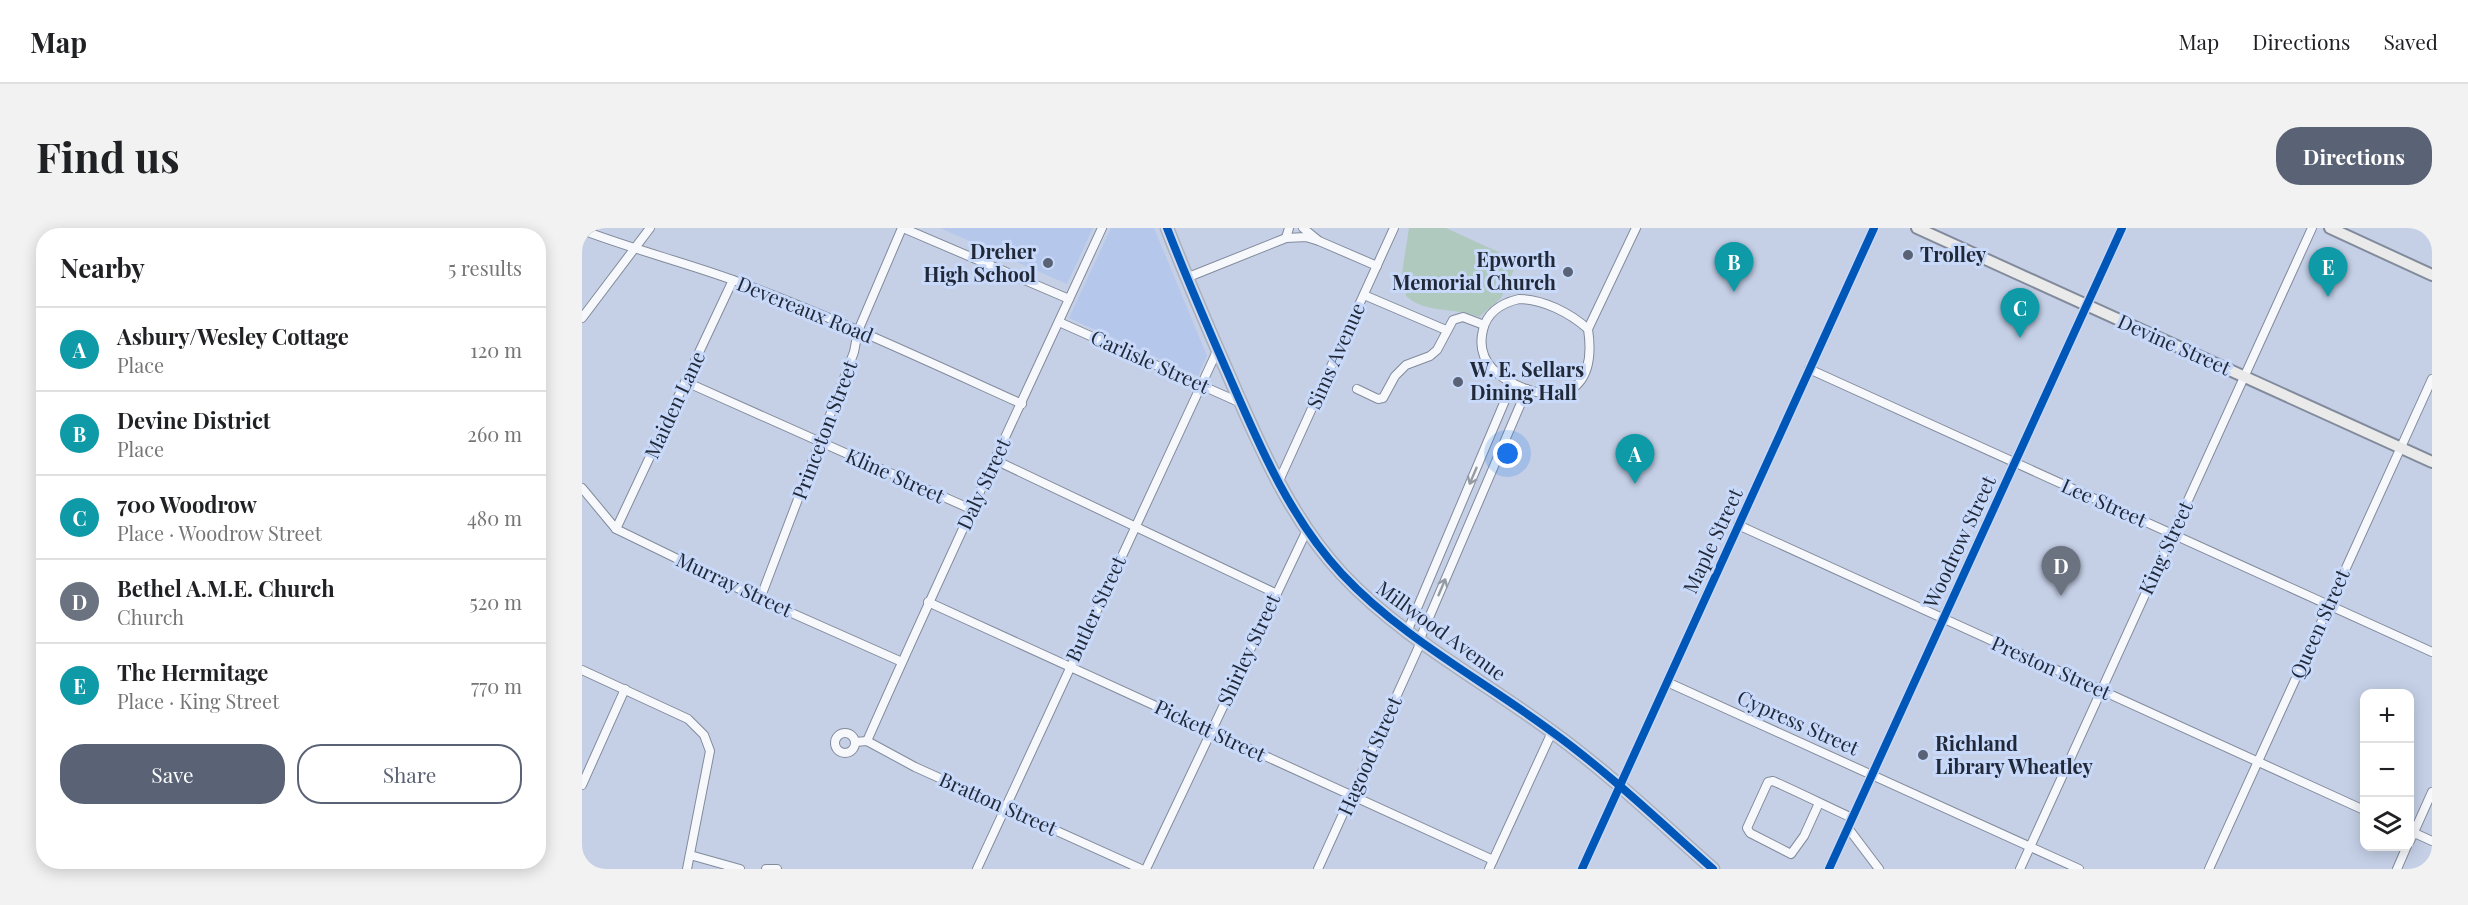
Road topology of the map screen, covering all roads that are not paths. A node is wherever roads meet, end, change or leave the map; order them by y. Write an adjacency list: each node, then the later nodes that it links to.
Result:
1 (650, 228): 17 (street)
2 (902, 228): 23 (street); 30 (street, Princeton Street)
3 (1102, 228): 23 (street, Daly Street)
4 (1167, 228): 20 (main road, Millwood Avenue)
5 (1289, 228): 15 (street)
6 (1303, 228): 16 (street)
7 (1394, 228): 18 (street, Sims Avenue)
8 (1636, 228): 28 (street)
9 (1874, 228): 32 (street, Maple Street)
10 (1917, 228): 24 (main road, Devine Street)
11 (2121, 228): 24 (street, Woodrow Street)
12 (2312, 228): 33 (street, King Street)
13 (2330, 228): 19 (main road)
14 (582, 230): 17 (street, Devereaux Road)
15 (1286, 238): 16 (street); 20 (street)
16 (1319, 241): 18 (street)
17 (633, 250): 21 (street, Devereaux Road); 25 (street)
18 (1377, 266): 22 (street, Sims Avenue)
19 (2432, 275)
20 (1186, 278): 31 (main road, Millwood Avenue)
21 (733, 280): 30 (street, Devereaux Road); 35 (street, Maiden Lane)
22 (1364, 295): 29 (street); 47 (street, Sims Avenue)
23 (1069, 299): 26 (street, Daly Street)
24 (2086, 305): 33 (main road, Devine Street); 45 (street, Woodrow Street)
25 (582, 318)
26 (1059, 322): 37 (street, Carlisle Street); 41 (street, Daly Street)
27 (1484, 325): 28 (street); 29 (street); 36 (street)
28 (1588, 328): 39 (street)
29 (1446, 330): 38 (street)
30 (858, 331): 41 (street, Devereaux Road); 42 (street, Princeton Street)
31 (1218, 349): 37 (street, Butler Street); 40 (main road, Millwood Avenue)
32 (1809, 369): 45 (street, Lee Street); 50 (street, Maple Street)
33 (2244, 377): 43 (main road, Devine Street); 54 (street, King Street)
34 (2432, 379): 43 (street, Queen Street)
35 (686, 382): 42 (street, Kline Street); 52 (street, Maiden Lane)
36 (1512, 384): 39 (street); 60 (street, one-way to 60)
37 (1201, 385): 40 (street, Carlisle Street); 51 (street, Butler Street)
38 (1357, 389)
39 (1527, 389): 61 (street, Hagood Street, one-way to 39)
40 (1241, 403): 47 (main road, Millwood Avenue)
41 (1022, 404): 44 (street, Daly Street)
42 (820, 442): 49 (street, Kline Street); 56 (street, Princeton Street)
43 (2401, 448): 46 (main road, Devine Street); 58 (street, Queen Street)
44 (995, 460): 49 (street, Daly Street); 51 (street)
45 (2015, 462): 54 (street, Lee Street); 59 (street, Woodrow Street)
46 (2432, 462)
47 (1278, 484): 53 (main road, Millwood Avenue)
48 (582, 488): 52 (street, Murray Street)
49 (973, 510): 57 (street, Daly Street)
50 (1738, 525): 59 (street, Preston Street); 66 (street, Maple Street)
51 (1135, 526): 55 (street); 64 (street, Butler Street)
52 (616, 529): 56 (street, Murray Street)
53 (1307, 530): 55 (street, Shirley Street); 60 (main road, Millwood Avenue)
54 (2172, 534): 58 (street, Lee Street); 68 (street, King Street)
55 (1275, 593): 69 (street, Shirley Street)
56 (760, 599): 63 (street, Murray Street)
57 (928, 602): 63 (street, Daly Street); 64 (street, Pickett Street)
58 (2329, 605): 62 (street, Lee Street); 73 (street, Queen Street)
59 (1943, 619): 68 (street, Preston Street); 74 (street, Woodrow Street)
60 (1407, 632): 61 (main road, Millwood Avenue)
61 (1420, 642): 70 (main road, Millwood Avenue); 78 (street, Hagood Street)
62 (2432, 652)
63 (902, 662): 71 (street, Daly Street)
64 (1069, 667): 69 (street, Pickett Street); 80 (street, Butler Street)
65 (582, 670): 67 (street)
66 (1667, 682): 74 (street, Cypress Street); 76 (street, Maple Street)
67 (625, 689): 75 (street); 89 (street)
68 (2101, 691): 73 (street, Preston Street); 87 (street, King Street)
69 (1211, 731): 78 (street, Pickett Street); 98 (street, Shirley Street)
70 (1552, 732): 76 (main road, Millwood Avenue); 90 (street)
71 (867, 741): 72 (street); 80 (street, Bratton Street)
72 (855, 742)
73 (2258, 762): 81 (street, Preston Street); 106 (street, Queen Street)
74 (1872, 775): 82 (street, Woodrow Street); 87 (street, Cypress Street)
75 (582, 785)
76 (1621, 786): 91 (main road, Millwood Avenue); 101 (street, Maple Street)
77 (2432, 792): 83 (street)
78 (1352, 797): 90 (street, Pickett Street); 99 (street, Hagood Street)
79 (1820, 803): 79 (street); 82 (street)
80 (1005, 807): 96 (street, Butler Street); 97 (street, Bratton Street)
81 (2360, 808)
82 (1852, 818): 84 (street, Woodrow Street)
83 (2414, 826)
84 (1848, 828): 102 (street, Woodrow Street); 103 (street)
85 (2414, 833): 86 (street)
86 (2432, 841)
87 (2030, 847): 104 (street, King Street); 105 (street, Cypress Street)
88 (2405, 851): 107 (street)
89 (690, 855): 92 (street); 93 (street)
90 (1493, 860): 100 (street)
91 (1708, 867)
92 (687, 869)
93 (740, 869)
94 (766, 869): 95 (street)
95 (777, 869)
96 (976, 869)
97 (1141, 869)
98 (1146, 869)
99 (1318, 869)
100 (1489, 869)
101 (1582, 869)
102 (1829, 869)
103 (1879, 869)
104 (2020, 869)
105 (2079, 869)
106 (2209, 869)
107 (2397, 869)

